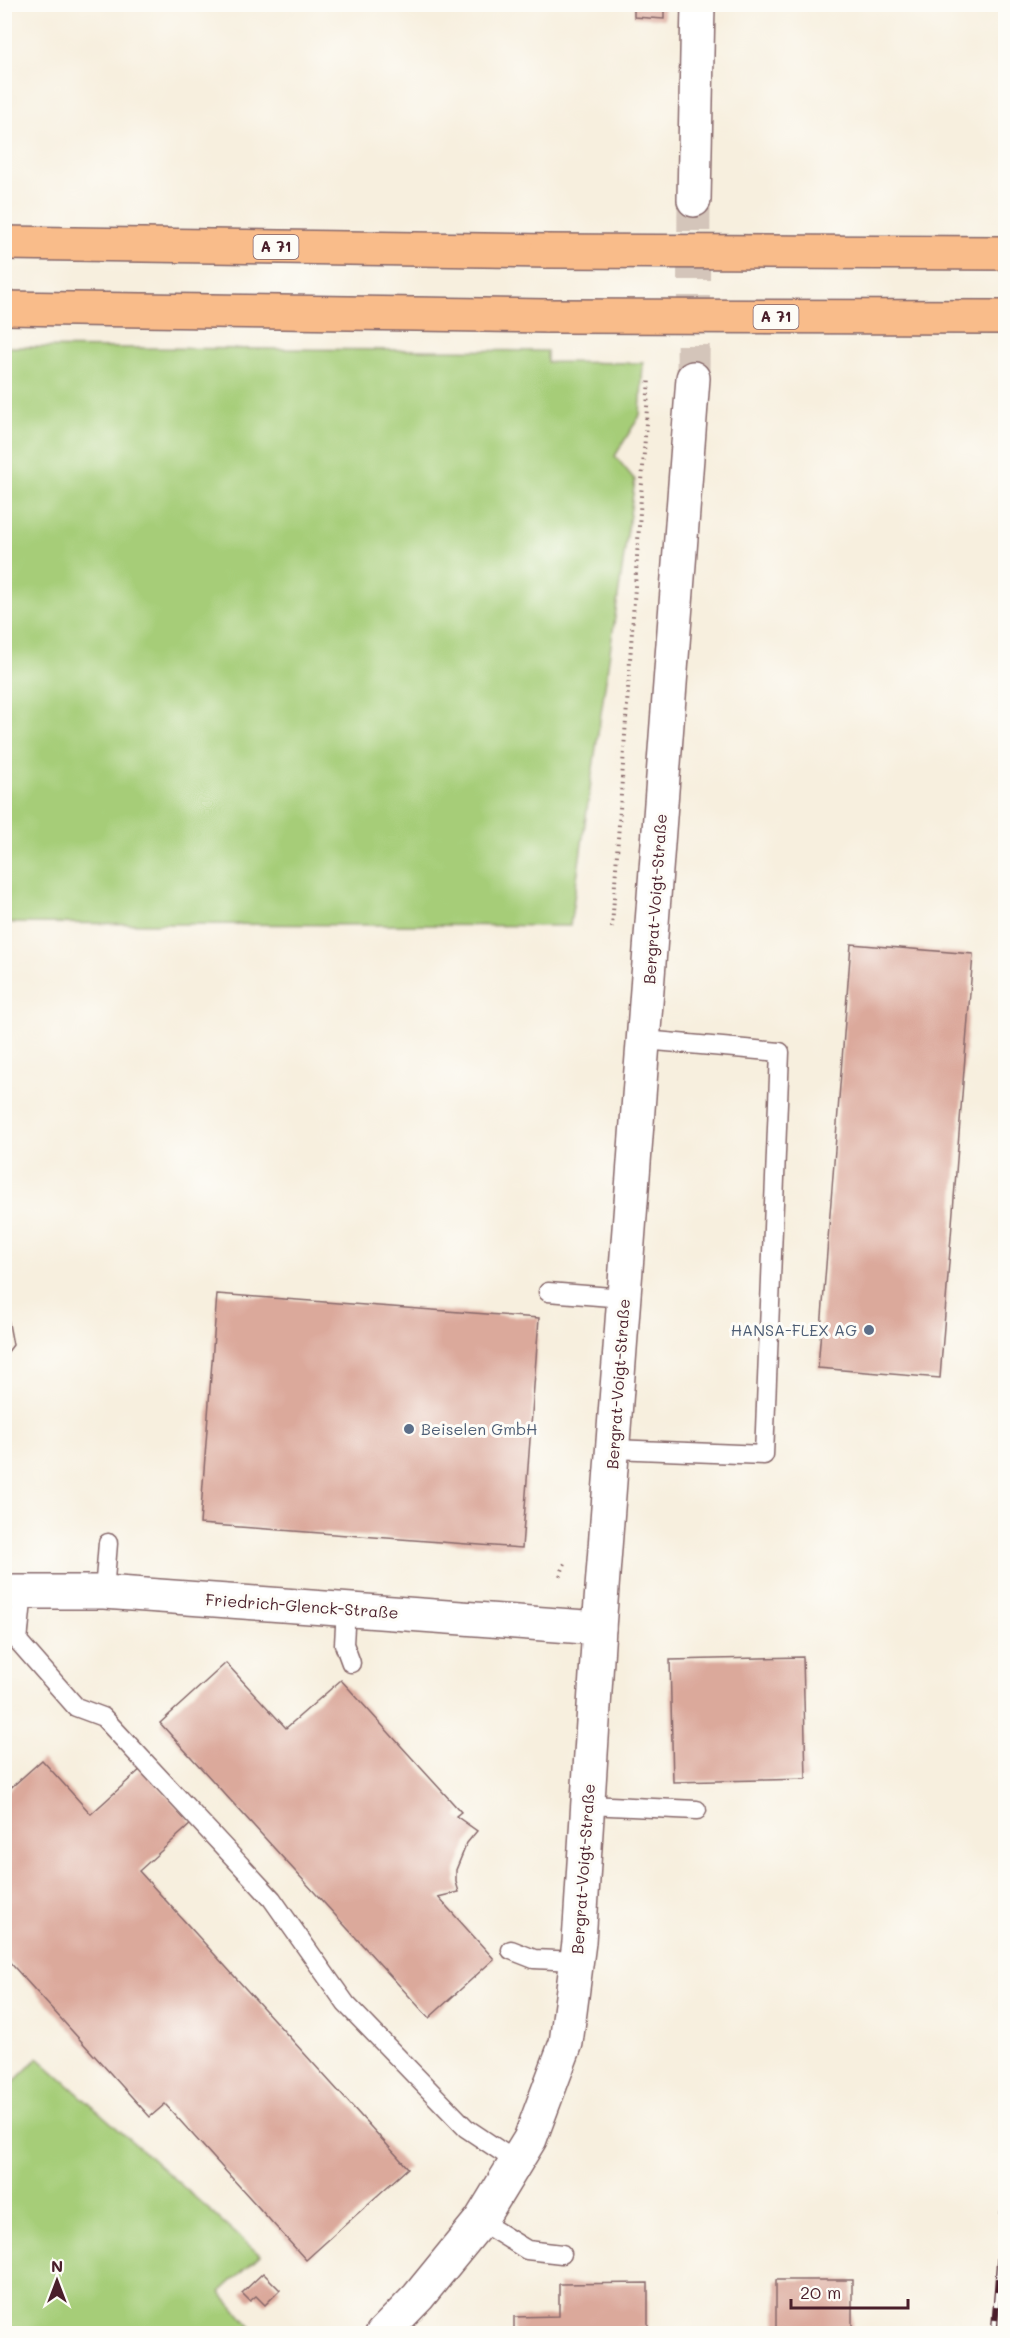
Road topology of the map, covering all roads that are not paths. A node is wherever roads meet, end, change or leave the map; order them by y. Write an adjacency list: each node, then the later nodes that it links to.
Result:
1 (698, 4): 2 (street)
2 (694, 200)
3 (4, 243): 4 (highway, A 71, bridge)
4 (1005, 253)
5 (4, 308): 6 (highway, A 71, bridge)
6 (1005, 317)
7 (693, 378): 8 (street, Bergrat-Voigt-Straße)
8 (644, 1040): 10 (street, Bergrat-Voigt-Straße); 11 (lane)
9 (548, 1292): 10 (lane)
10 (624, 1298): 11 (street, Bergrat-Voigt-Straße)
11 (613, 1449): 16 (street, Bergrat-Voigt-Straße)
12 (108, 1543): 14 (lane)
13 (14, 1591): 14 (street, Friedrich-Glenck-Straße); 22 (lane)
14 (104, 1592): 15 (street, Friedrich-Glenck-Straße)
15 (346, 1610): 16 (street, Friedrich-Glenck-Straße); 17 (lane)
16 (599, 1628): 18 (street, Bergrat-Voigt-Straße)
17 (351, 1664)
18 (588, 1804): 19 (lane); 21 (street, Bergrat-Voigt-Straße)
19 (697, 1810)
20 (512, 1950): 21 (lane)
21 (576, 1961): 22 (street, Bergrat-Voigt-Straße)
22 (517, 2162): 23 (street, Bergrat-Voigt-Straße)
23 (480, 2221): 24 (lane); 25 (street, Bergrat-Voigt-Straße)
24 (562, 2254)
25 (382, 2334)

